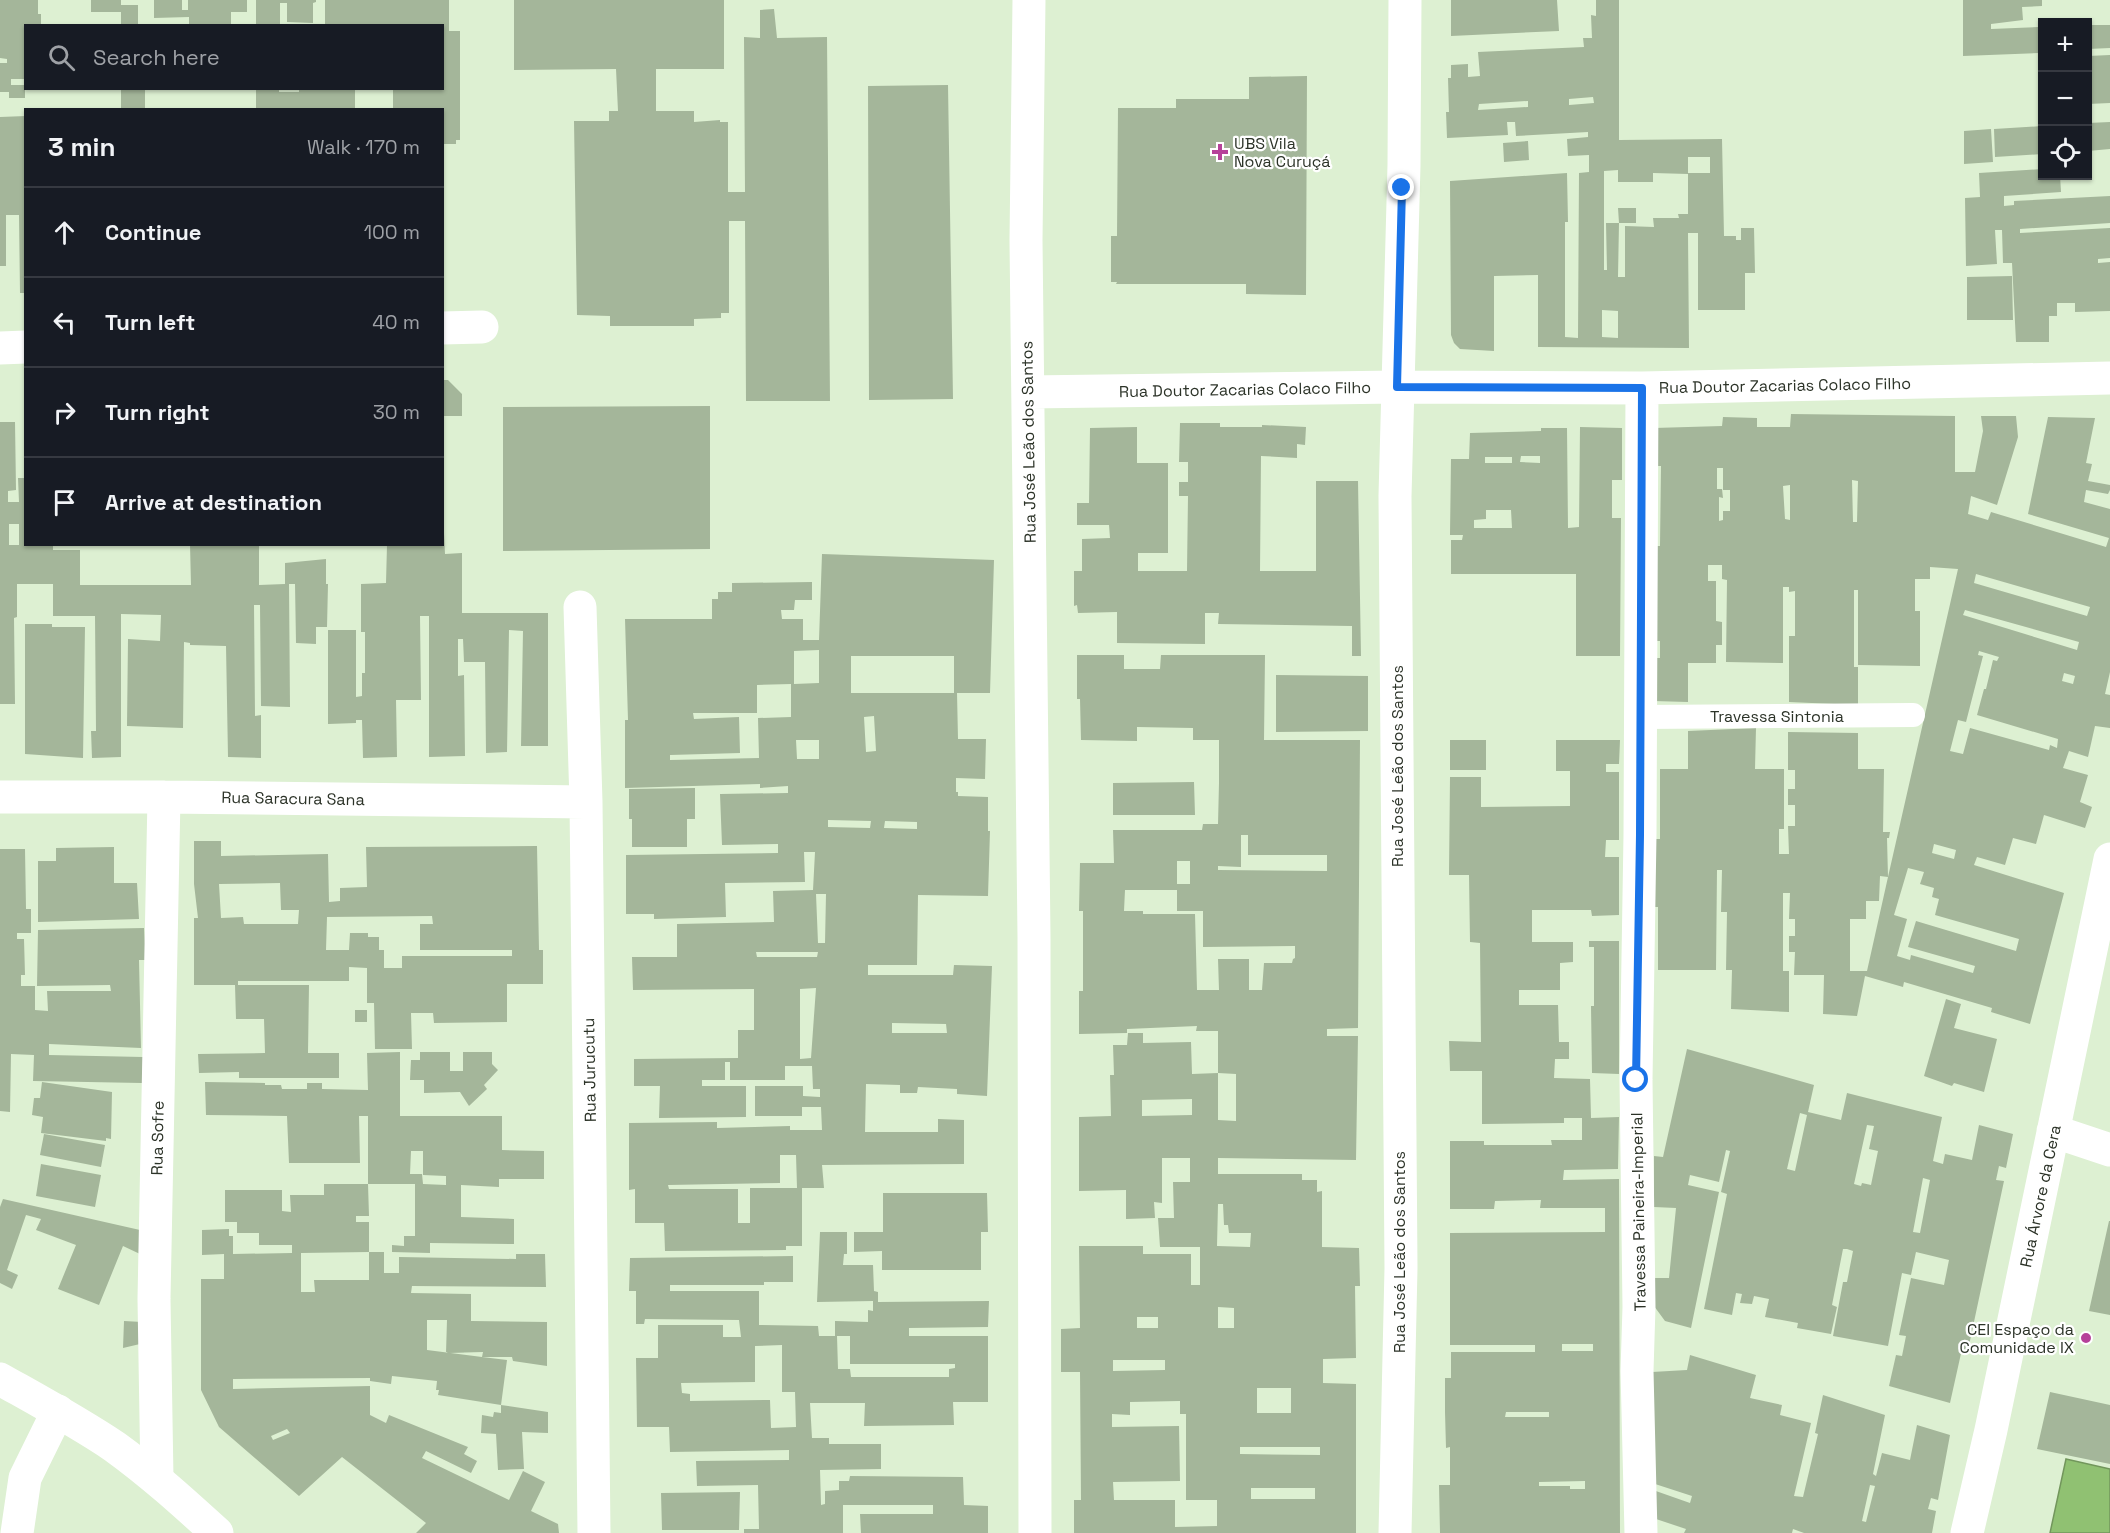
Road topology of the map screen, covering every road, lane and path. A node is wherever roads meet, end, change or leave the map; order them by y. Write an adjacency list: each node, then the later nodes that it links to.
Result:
1 (1029, 0): 10 (street, Rua José Leão dos Santos)
2 (1405, 0): 8 (street, Rua José Leão dos Santos)
3 (482, 327): 4 (street)
4 (444, 328)
5 (24, 347): 6 (street)
6 (0, 348)
7 (2110, 378): 9 (street, Rua Doutor Zacarias Colaco Filho)
8 (1397, 387): 9 (street, Rua Doutor Zacarias Colaco Filho); 10 (street, Rua Doutor Zacarias Colaco Filho); 28 (street, Rua José Leão dos Santos)
9 (1642, 388): 13 (street, Travessa Paineira-Imperial)
10 (1028, 392): 27 (street, Rua José Leão dos Santos)
11 (580, 607): 16 (street, Rua Jurucutu)
12 (1913, 715): 13 (lane, Travessa Sintonia)
13 (1641, 717): 29 (street, Travessa Paineira-Imperial)
14 (0, 797): 15 (street, Rua Saracura Sana)
15 (164, 797): 16 (street, Rua Saracura Sana); 22 (street, Rua Sofre)
16 (586, 802): 26 (street, Rua Jurucutu)
17 (2110, 858): 18 (street, Rua Árvore da Cera)
18 (2053, 1131): 19 (street); 30 (street, Rua Árvore da Cera)
19 (2110, 1150)
20 (0, 1379): 21 (street)
21 (58, 1412): 22 (street); 23 (street)
22 (157, 1479): 25 (street)
23 (13, 1480): 24 (street)
24 (17, 1533)
25 (217, 1533)
26 (594, 1533)
27 (1035, 1533)
28 (1395, 1533)
29 (1641, 1533)
30 (1967, 1533)

